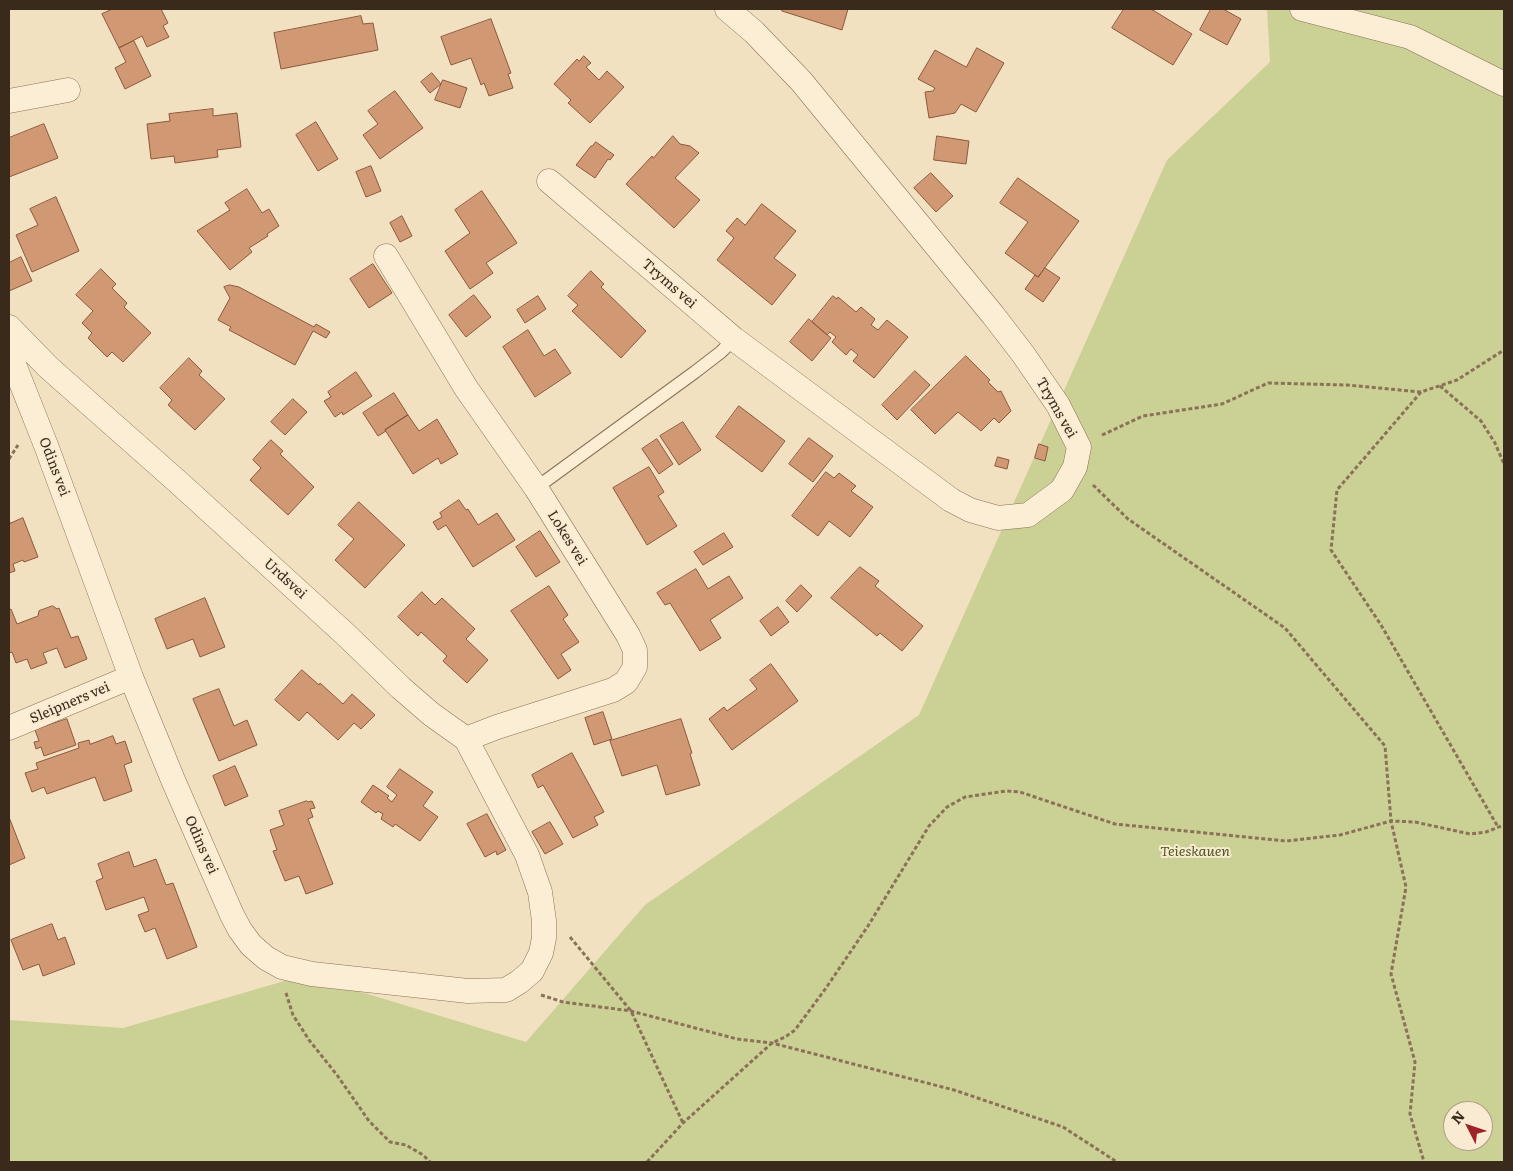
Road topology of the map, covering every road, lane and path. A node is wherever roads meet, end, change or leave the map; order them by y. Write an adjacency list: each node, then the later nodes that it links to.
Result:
1 (727, 9): 14 (street, Tryms vei)
2 (1302, 9): 3 (street)
3 (1504, 84)
4 (68, 90): 5 (street)
5 (9, 101)
6 (549, 181): 9 (street, Tryms vei)
7 (386, 256): 16 (street, Lokes vei)
8 (9, 327): 19 (street, Urdsvei)
9 (734, 339): 14 (street, Tryms vei); 16 (lane)
10 (1504, 350): 12 (path)
11 (9, 352): 17 (street, Odins vei)
12 (1440, 386): 13 (path); 15 (path)
13 (1421, 392): 14 (path); 22 (path)
14 (1077, 457): 20 (path)
15 (1504, 464)
16 (536, 488): 19 (street, Lokes vei)
17 (132, 677): 18 (street, Sleipners vei); 25 (street, Odins vei)
18 (9, 728)
19 (466, 739): 23 (street, Urdsvei)
20 (1391, 821): 22 (path); 28 (path); 33 (path)
21 (1504, 824): 22 (path)
22 (1498, 827)
23 (527, 856): 24 (street, Odins vei)
24 (542, 903): 26 (street, Odins vei); 27 (path)
25 (289, 968): 26 (street, Odins vei); 30 (path)
26 (519, 982): 27 (path)
27 (631, 1011): 28 (path); 29 (path)
28 (772, 1043): 29 (path); 32 (path)
29 (683, 1123): 31 (path)
30 (430, 1162)
31 (647, 1162)
32 (1116, 1162)
33 (1424, 1162)

